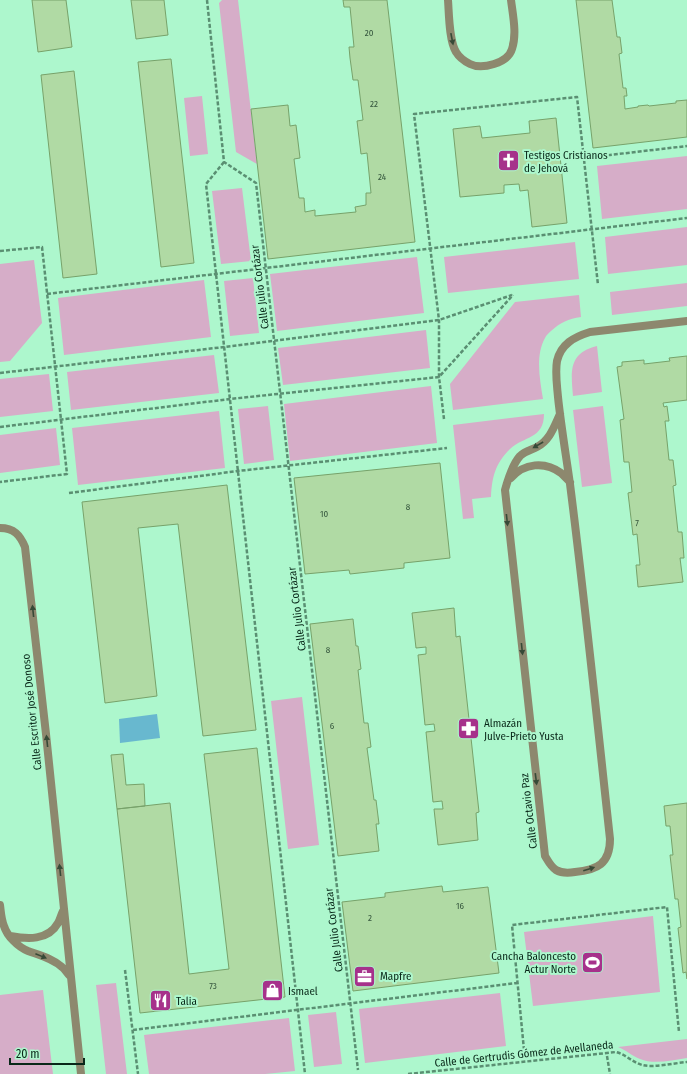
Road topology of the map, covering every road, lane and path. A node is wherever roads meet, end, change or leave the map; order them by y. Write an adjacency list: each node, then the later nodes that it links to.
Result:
1 (207, 0): 6 (path)
2 (448, 0): 3 (street, one-way to 3)
3 (512, 0)
4 (687, 146): 5 (path)
5 (584, 158): 8 (path); 9 (path)
6 (224, 162): 11 (path, Calle Julio Cortázar); 12 (path)
7 (687, 218): 8 (path)
8 (592, 229): 9 (path); 13 (path)
9 (430, 248): 11 (path); 15 (path)
10 (0, 251): 14 (path)
11 (265, 268): 12 (path); 17 (path, Calle Julio Cortázar)
12 (216, 273): 14 (path); 18 (path)
13 (598, 285)
14 (47, 294): 19 (path)
15 (438, 320): 17 (path); 21 (path); 21 (path)
16 (687, 321): 24 (street)
17 (274, 341): 18 (path); 22 (path, Calle Julio Cortázar)
18 (224, 347): 19 (path); 23 (path)
19 (55, 367): 20 (path); 25 (path)
20 (0, 373)
21 (438, 377): 22 (path); 26 (path)
22 (280, 393): 23 (path); 29 (path, Calle Julio Cortázar)
23 (230, 399): 25 (path); 30 (path)
24 (560, 414): 32 (street, Calle Octavio Paz, one-way to 32); 33 (street, Calle Octavio Paz)
25 (61, 419): 27 (path); 31 (path)
26 (444, 419)
27 (0, 427)
28 (447, 448): 29 (path)
29 (288, 465): 30 (path); 42 (path, Calle Julio Cortázar)
30 (238, 471): 34 (path); 43 (path)
31 (0, 482)
32 (507, 482): 33 (street); 33 (street, Calle Octavio Paz, one-way to 33)
33 (570, 482)
34 (70, 493)
35 (0, 528): 37 (street, Calle Escritor José Donoso, one-way to 35)
36 (0, 905): 38 (street)
37 (64, 909): 38 (street); 40 (street, Calle Escritor José Donoso)
38 (10, 936): 40 (street, one-way to 40)
39 (125, 970): 44 (path)
40 (70, 977): 50 (street, Calle Escritor José Donoso)
41 (517, 983): 42 (path); 45 (path); 46 (path)
42 (350, 1004): 43 (path); 49 (path, Calle Julio Cortázar)
43 (298, 1010): 44 (path); 52 (path)
44 (132, 1030): 51 (path)
45 (679, 1032)
46 (524, 1050)
47 (608, 1056): 54 (path)
48 (687, 1062): 53 (path, Calle de Gertrudis Gómez de Avellaneda)
49 (358, 1070)
50 (81, 1074)
51 (138, 1074)
52 (305, 1074)
53 (408, 1074)
54 (610, 1074)

